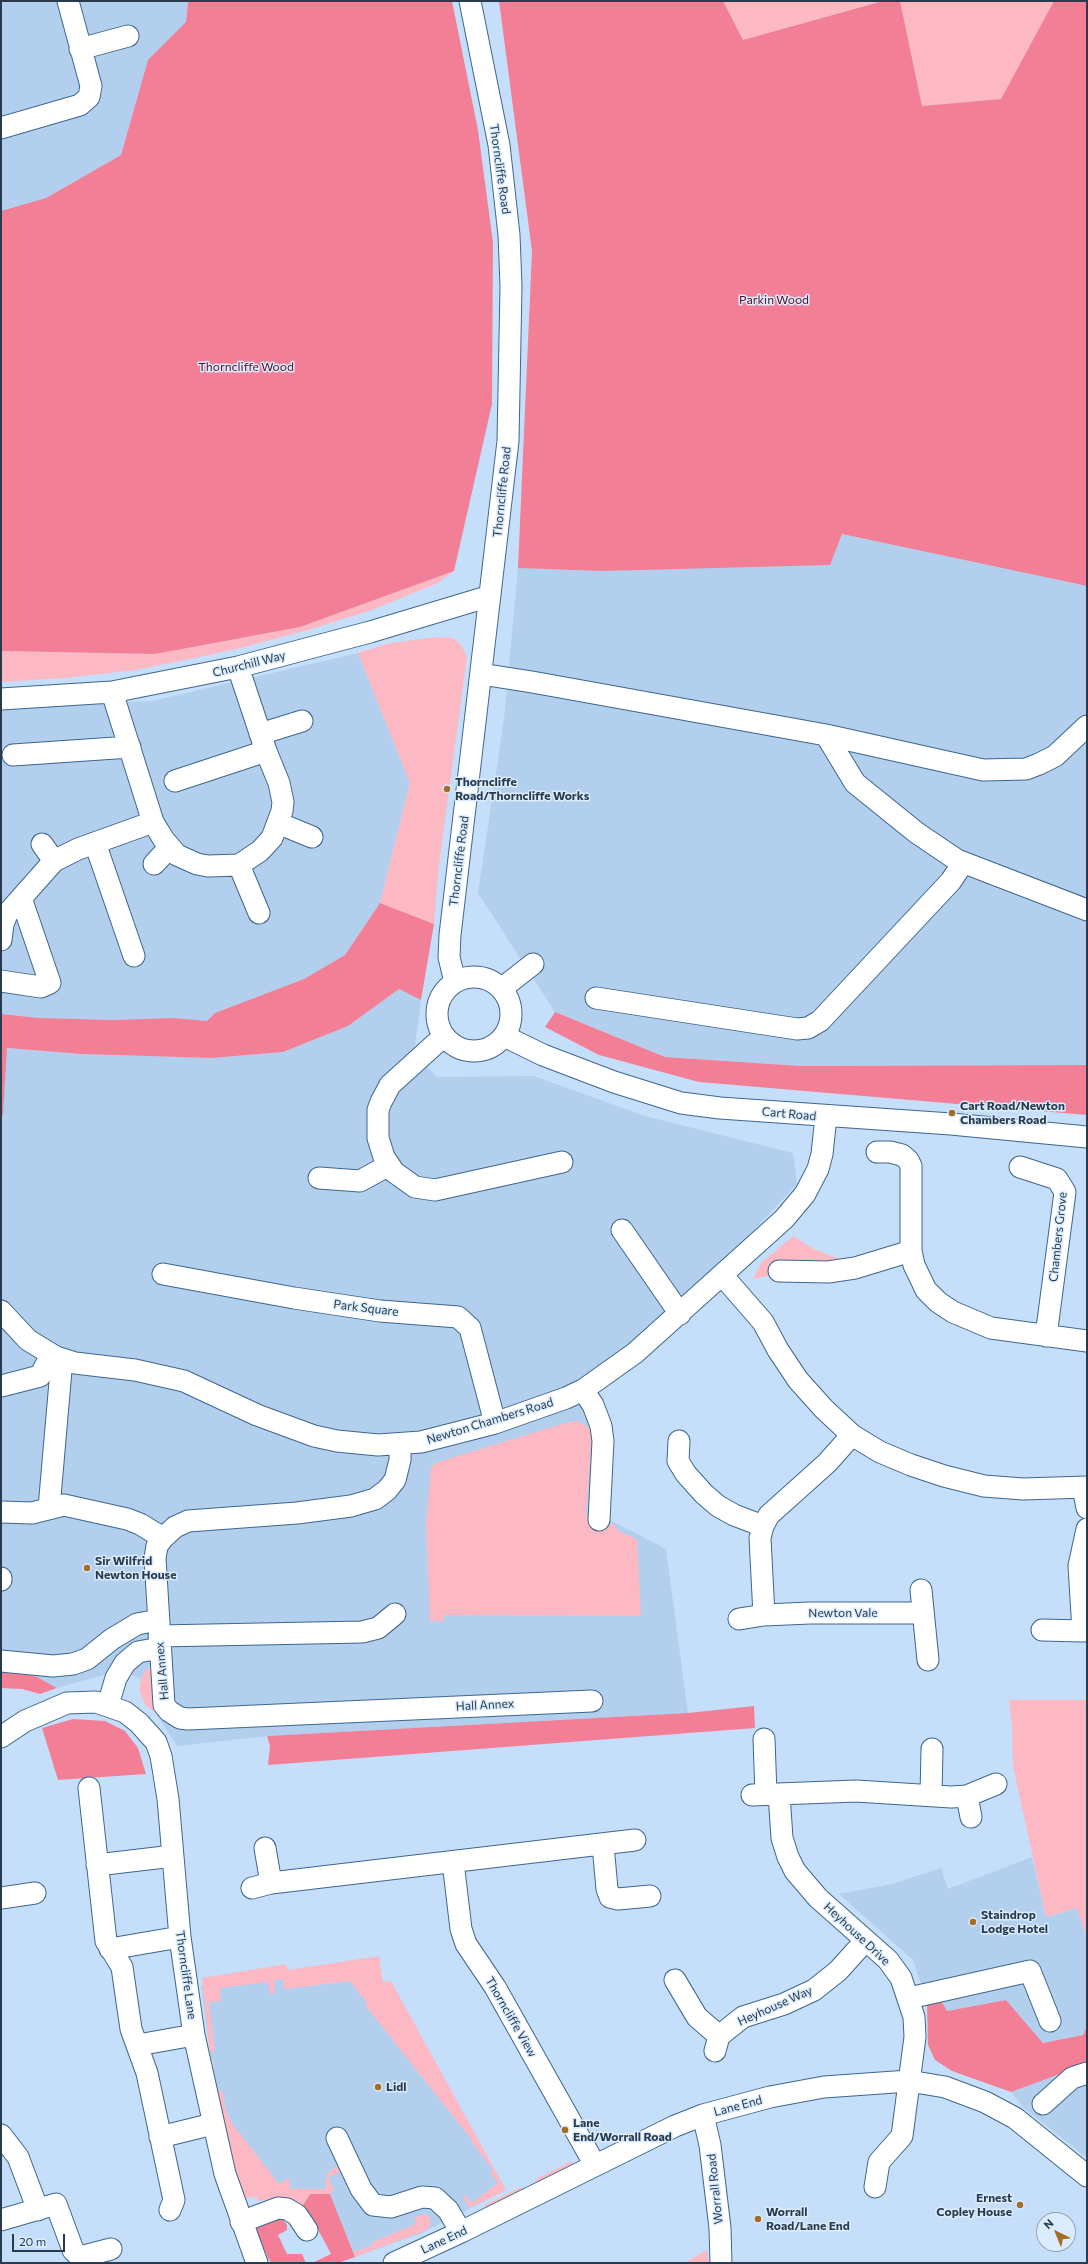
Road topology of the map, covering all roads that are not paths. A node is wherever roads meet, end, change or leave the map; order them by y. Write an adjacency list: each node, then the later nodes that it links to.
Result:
1 (68, 1): 4 (street)
2 (470, 1): 6 (street, Thorncliffe Road)
3 (128, 36): 4 (street)
4 (83, 57): 5 (street)
5 (1, 128)
6 (490, 596): 7 (street, Churchill Way); 8 (street, Thorncliffe Road)
7 (238, 667): 9 (street, Churchill Way); 14 (street)
8 (481, 674): 13 (street); 35 (street, Thorncliffe Road)
9 (112, 692): 10 (street, Churchill Way); 15 (street)
10 (1, 699)
11 (302, 721): 14 (street)
12 (1087, 726): 13 (street)
13 (826, 735): 25 (street)
14 (263, 742): 17 (street); 19 (street)
15 (130, 748): 16 (street); 18 (street)
16 (13, 756)
17 (175, 781)
18 (153, 822): 21 (street); 23 (street)
19 (278, 823): 20 (street); 27 (street)
20 (312, 838)
21 (94, 843): 24 (street); 32 (street)
22 (42, 844): 24 (street)
23 (170, 847): 26 (street); 27 (street)
24 (54, 861): 28 (street)
25 (963, 862): 29 (street); 37 (street)
26 (154, 864)
27 (239, 865): 30 (street)
28 (21, 898): 31 (street); 34 (street)
29 (1087, 910)
30 (259, 913)
31 (1, 940)
32 (134, 956)
33 (533, 964): 36 (street)
34 (1, 981)
35 (455, 982): 36 (street); 38 (street)
36 (501, 989): 39 (street)
37 (596, 998)
38 (444, 1036): 39 (street); 44 (street)
39 (504, 1036): 40 (street, Cart Road)
40 (826, 1117): 41 (street, Cart Road); 51 (street, Newton Chambers Road)
41 (1087, 1137)
42 (877, 1152): 48 (street)
43 (562, 1162): 44 (street)
44 (389, 1165): 46 (street)
45 (1020, 1166): 54 (street, Chambers Grove)
46 (319, 1178)
47 (622, 1230): 53 (street)
48 (911, 1251): 49 (street); 54 (street)
49 (779, 1271)
50 (163, 1274): 59 (street, Park Square)
51 (722, 1275): 53 (street, Newton Chambers Road); 60 (street)
52 (1, 1311): 56 (street, Newton Chambers Road)
53 (680, 1314): 58 (street, Newton Chambers Road)
54 (1046, 1336): 55 (street)
55 (1087, 1341)
56 (57, 1357): 57 (street); 62 (street, Newton Chambers Road); 64 (street)
57 (1, 1386)
58 (583, 1390): 59 (street, Newton Chambers Road); 66 (street)
59 (495, 1423): 62 (street, Newton Chambers Road)
60 (852, 1435): 63 (street); 67 (street)
61 (679, 1441): 67 (street)
62 (400, 1444): 69 (street, Hall Annex)
63 (1086, 1494)
64 (49, 1508): 65 (street); 69 (street)
65 (1, 1512)
66 (598, 1520)
67 (763, 1526): 73 (street)
68 (1087, 1529): 76 (street)
69 (163, 1538): 77 (street, Hall Annex)
70 (921, 1590): 71 (street)
71 (922, 1613): 73 (street, Newton Vale); 78 (street)
72 (395, 1614): 77 (street)
73 (764, 1615): 74 (street, Newton Vale)
74 (739, 1619)
75 (1042, 1630): 76 (street)
76 (1085, 1630)
77 (159, 1635): 79 (street); 80 (street, Hall Annex); 81 (street)
78 (928, 1660)
79 (1, 1662)
80 (592, 1701)
81 (108, 1705): 82 (street, Thorncliffe Lane); 94 (street, Thorncliffe Lane)
82 (1, 1737)
83 (764, 1739): 87 (street, Heyhouse Drive)
84 (932, 1749): 88 (street)
85 (996, 1784): 89 (street)
86 (88, 1788): 96 (street)
87 (766, 1794): 88 (street); 101 (street, Heyhouse Drive)
88 (931, 1795): 89 (street)
89 (967, 1796): 90 (street)
90 (971, 1817)
91 (635, 1840): 92 (street)
92 (602, 1845): 95 (street); 98 (street)
93 (265, 1848): 95 (street)
94 (173, 1856): 96 (street); 100 (street, Thorncliffe Lane)
95 (453, 1862): 116 (street, Thorncliffe View)
96 (97, 1865): 102 (street)
97 (35, 1893): 99 (street)
98 (650, 1896)
99 (1, 1898)
100 (180, 1937): 102 (street); 106 (street, Thorncliffe Lane)
101 (865, 1941): 103 (street, Heyhouse Way); 104 (street, Heyhouse Drive)
102 (110, 1949): 107 (street)
103 (675, 1980)
104 (909, 1998): 105 (street); 109 (street, Heyhouse Drive)
105 (1050, 2021)
106 (194, 2035): 107 (street); 112 (street, Thorncliffe Lane)
107 (138, 2045): 114 (street)
108 (1087, 2073): 110 (street)
109 (909, 2081): 111 (street, Lane End); 117 (street, Lane End); 118 (street, Heyhouse Drive)
110 (1043, 2104)
111 (703, 2115): 116 (street, Lane End); 128 (street, Worrall Road)
112 (212, 2124): 114 (street); 122 (street, Thorncliffe Lane)
113 (1, 2135): 119 (street)
114 (160, 2137): 120 (street)
115 (337, 2138): 124 (street)
116 (595, 2165): 124 (street, Lane End)
117 (1087, 2176)
118 (875, 2187)
119 (47, 2207): 121 (street); 125 (street)
120 (170, 2210)
121 (5, 2219)
122 (241, 2222): 123 (street); 126 (street, Thorncliffe Lane)
123 (307, 2230)
124 (461, 2232): 127 (street, Lane End)
125 (111, 2249)
126 (257, 2263)
127 (394, 2263)
128 (721, 2263)

